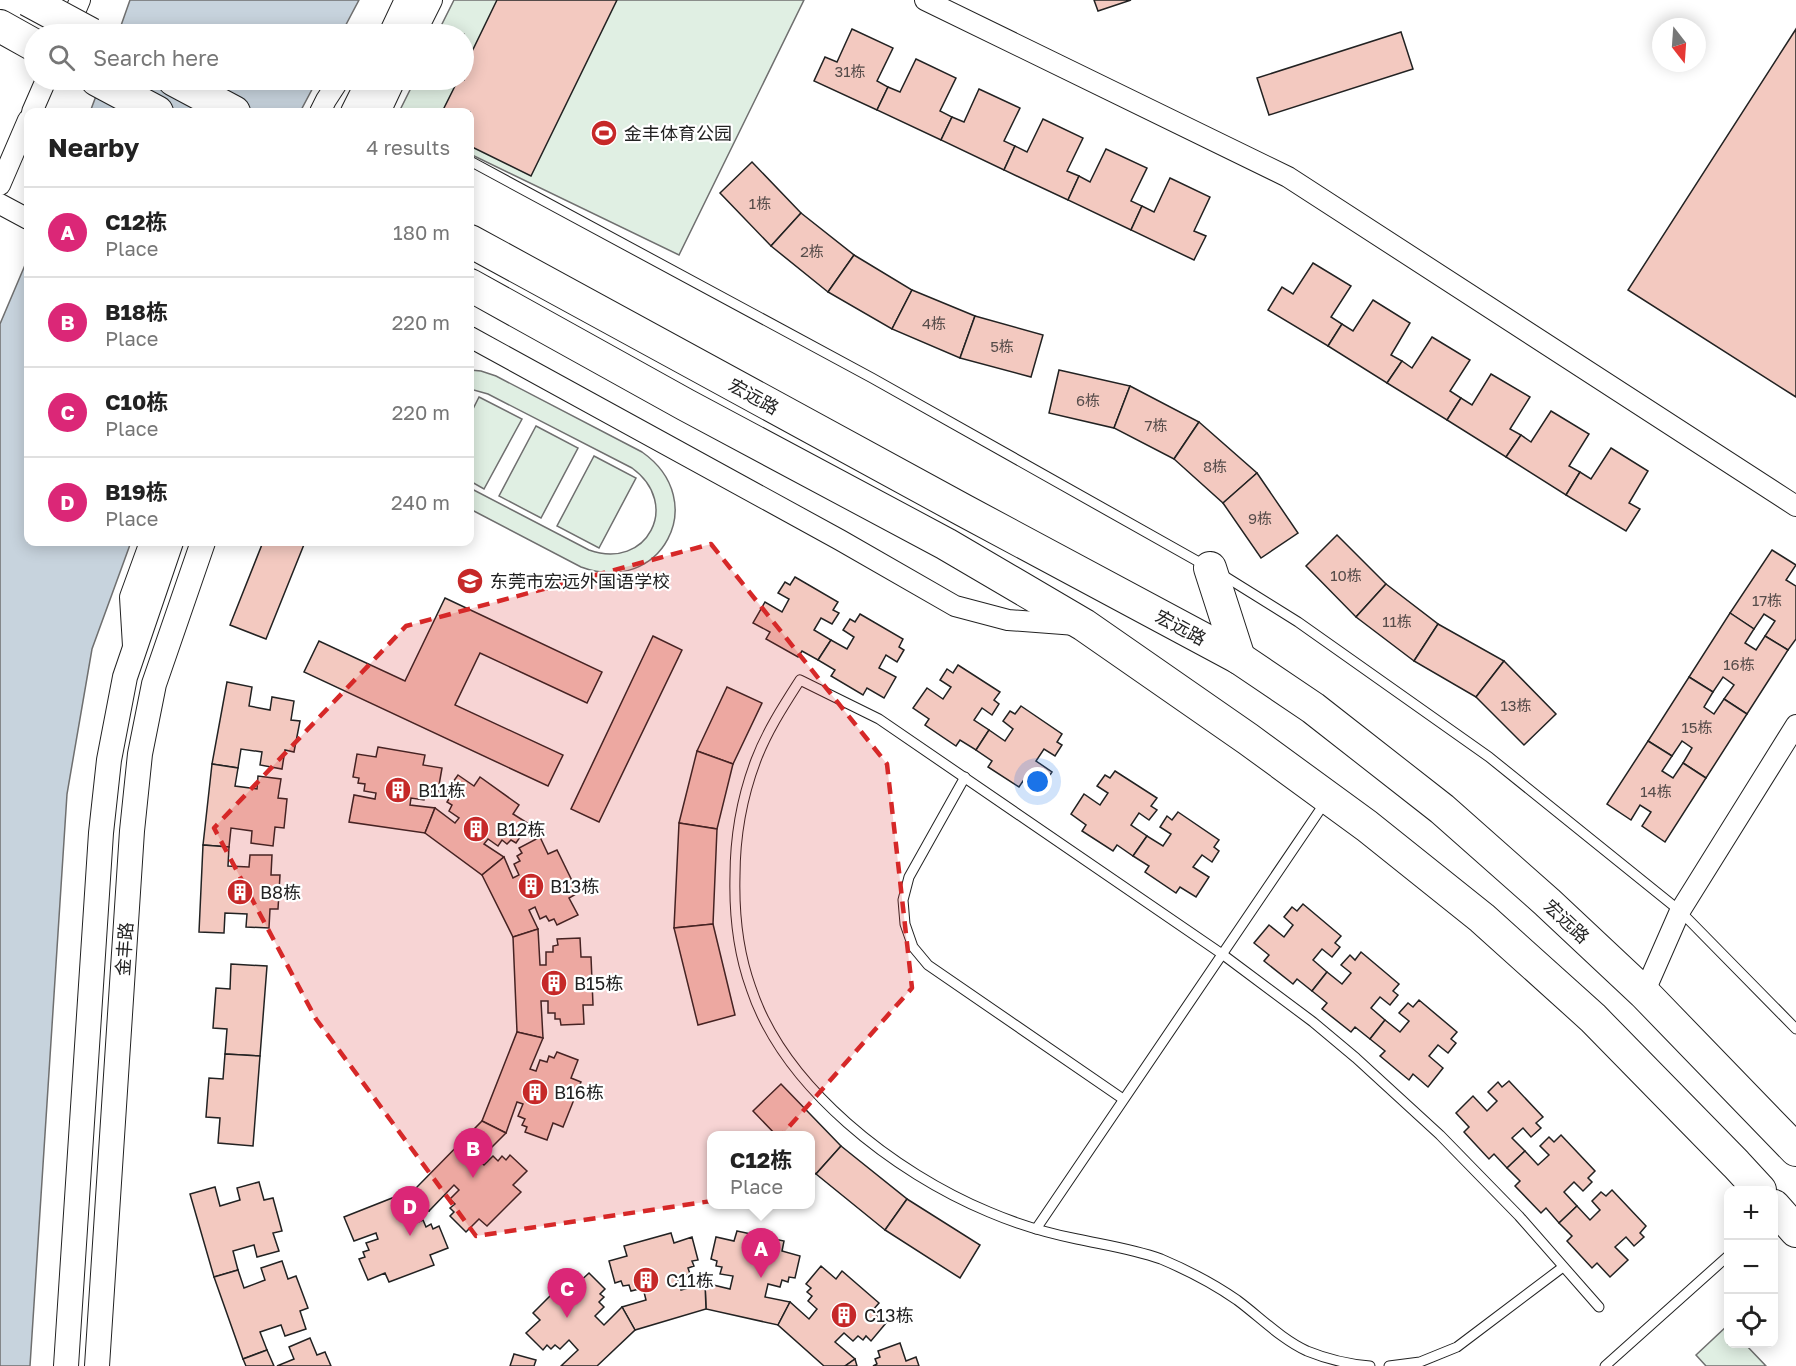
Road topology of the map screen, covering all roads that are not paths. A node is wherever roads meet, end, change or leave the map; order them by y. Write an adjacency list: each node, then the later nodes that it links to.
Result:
1 (28, 0): 6 (highway, bridge)
2 (81, 0): 5 (street)
3 (430, 0): 7 (street)
4 (925, 0): 30 (street)
5 (70, 24)
6 (72, 24)
7 (418, 24)
8 (0, 26): 9 (highway)
9 (24, 39)
10 (42, 90): 16 (street)
11 (115, 90): 17 (highway)
12 (193, 90): 18 (highway)
13 (332, 90): 19 (street)
14 (369, 90): 20 (street)
15 (385, 90): 21 (street)
16 (34, 108)
17 (149, 108)
18 (226, 108)
19 (322, 108)
20 (369, 108)
21 (371, 108)
22 (24, 129): 24 (street)
23 (474, 163): 34 (lane)
24 (0, 185)
25 (0, 204): 26 (street)
26 (24, 217)
27 (474, 243): 37 (highway, 宏远路)
28 (474, 287): 35 (highway)
29 (474, 339): 35 (street)
30 (1796, 506)
31 (149, 546): 36 (street)
32 (170, 546): 36 (street, 金丰路)
33 (202, 546): 53 (street, 金丰路)
34 (1210, 568): 37 (highway); 41 (lane)
35 (1084, 625): 40 (highway)
36 (134, 650): 52 (street, 金丰路)
37 (1239, 658): 43 (highway, 宏远路)
38 (1796, 725): 41 (street)
39 (965, 777): 42 (lane); 45 (lane); 48 (lane)
40 (1328, 798): 42 (lane); 47 (highway)
41 (1680, 911): 43 (street); 44 (lane)
42 (1222, 954): 45 (lane); 50 (lane)
43 (1644, 993): 46 (highway, 宏远路)
44 (1796, 1029)
45 (1123, 1099): 48 (lane)
46 (1796, 1150)
47 (1755, 1186)
48 (1036, 1229): 54 (lane)
49 (1724, 1260): 56 (lane)
50 (1563, 1267): 51 (lane); 55 (lane)
51 (1599, 1307)
52 (66, 1366)
53 (97, 1366)
54 (1370, 1366)
55 (1389, 1366)
56 (1605, 1366)

